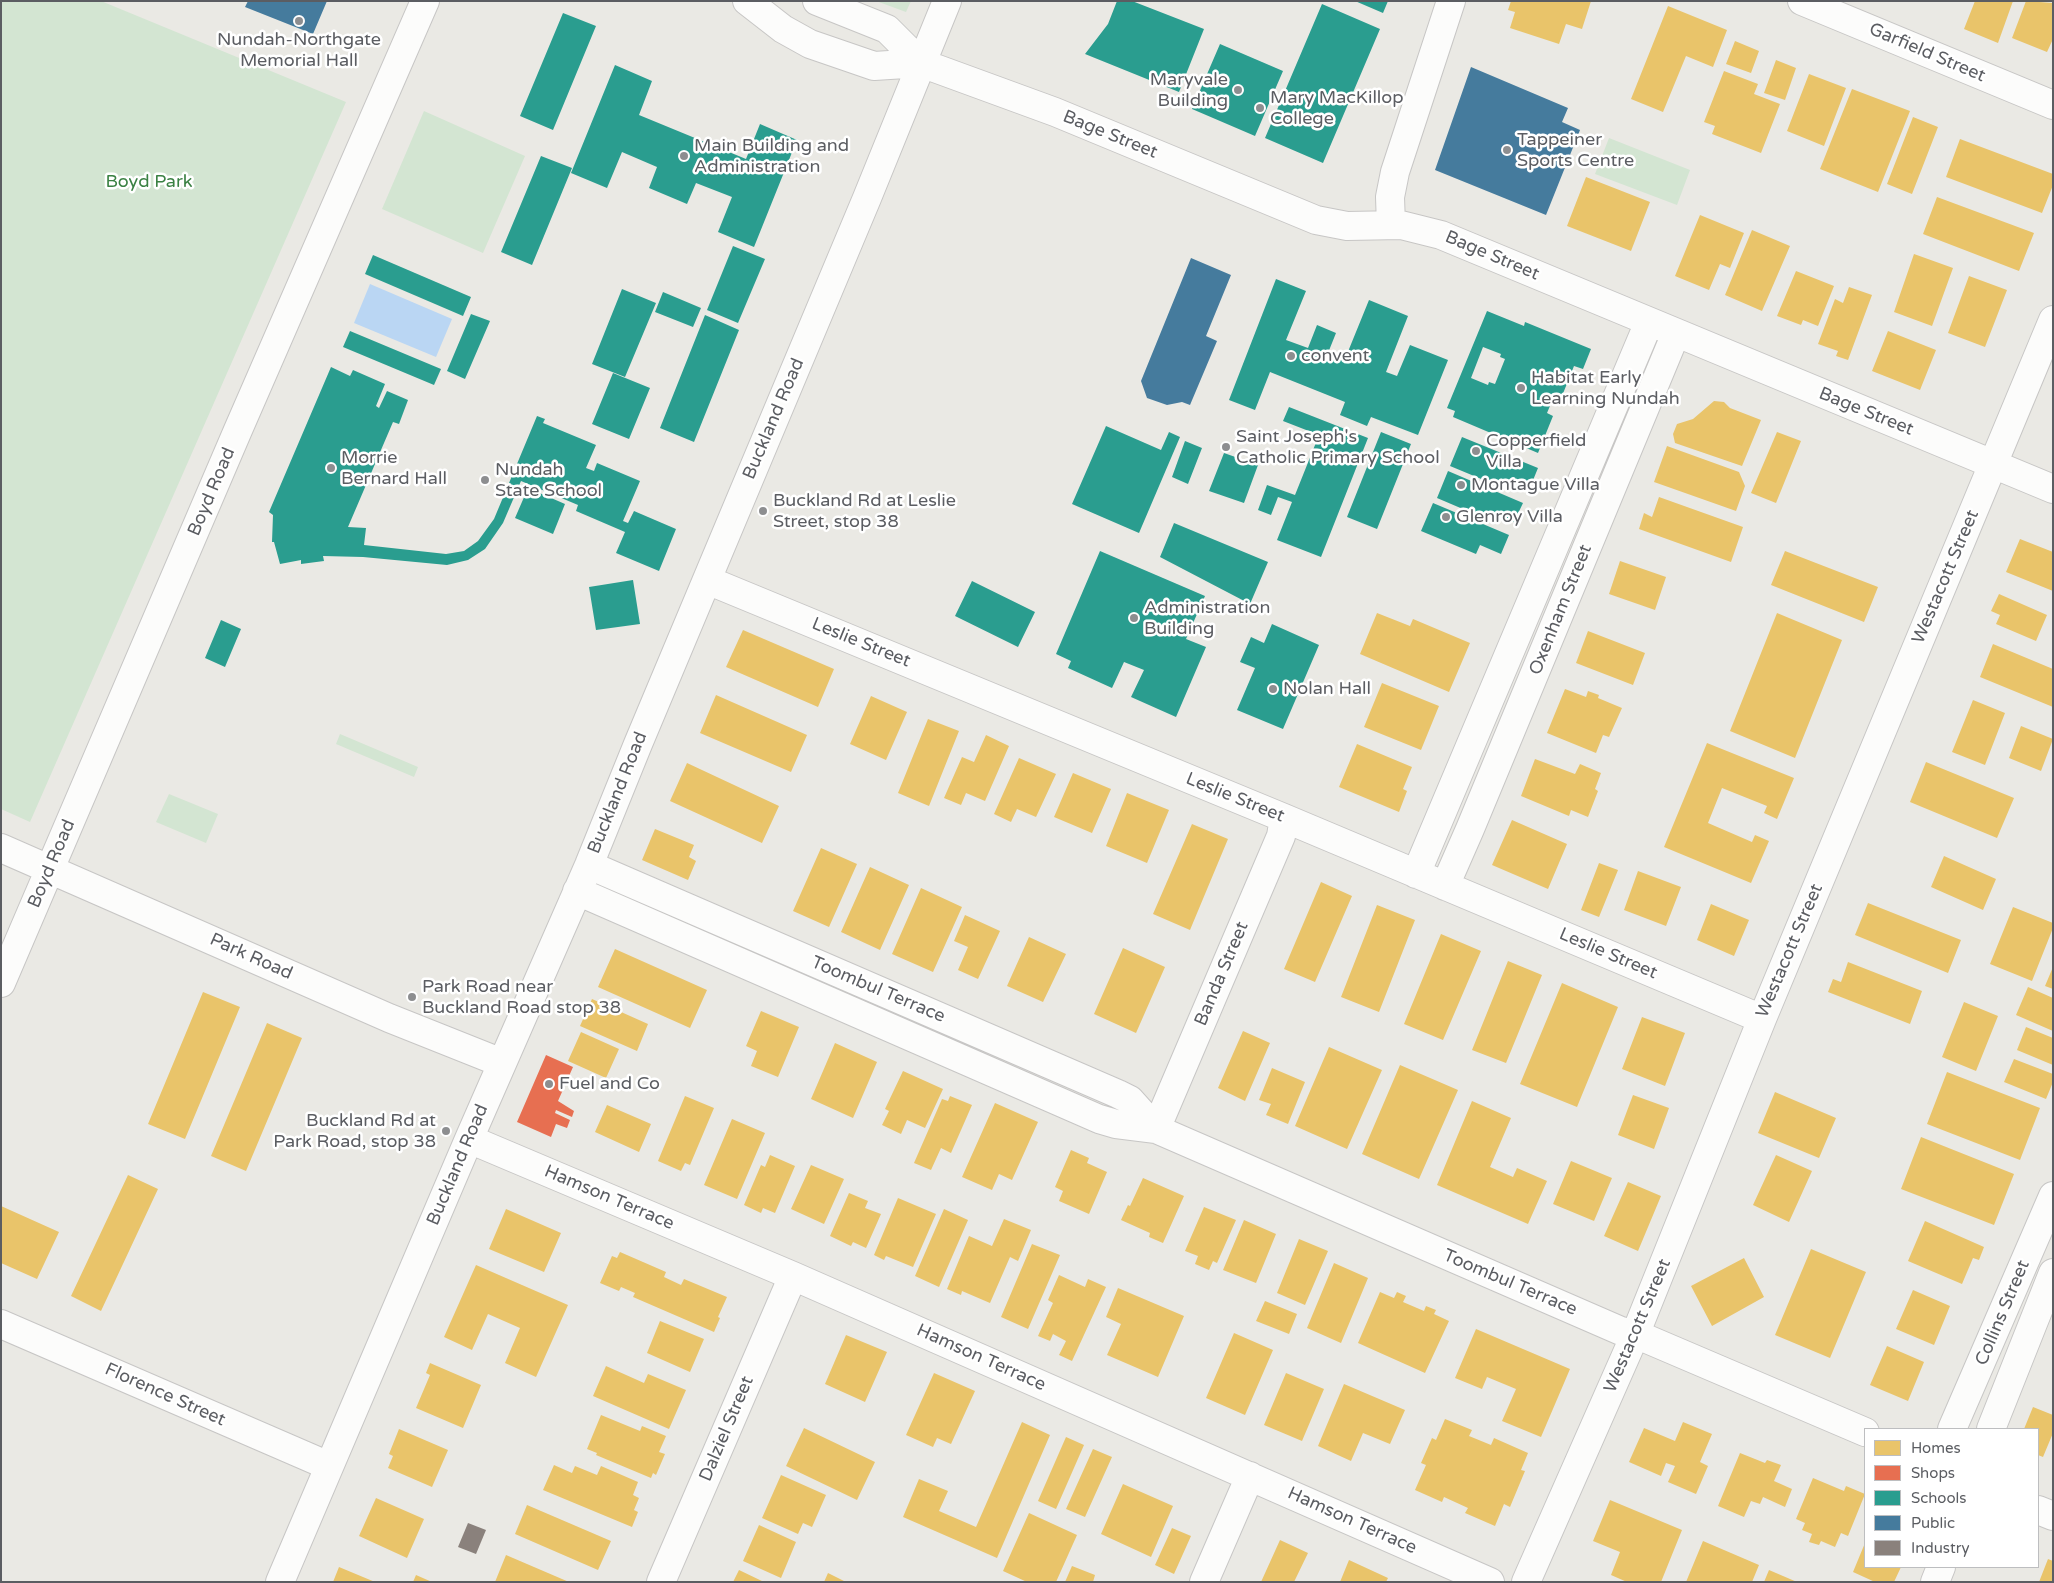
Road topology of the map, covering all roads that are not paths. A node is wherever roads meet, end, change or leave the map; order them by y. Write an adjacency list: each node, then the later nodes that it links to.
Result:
1 (425, 1): 19 (street, Boyd Road)
2 (747, 1): 7 (street, Bage Street)
3 (817, 1): 7 (street, Bage Street)
4 (947, 1): 7 (street, Buckland Road)
5 (1451, 1): 9 (street)
6 (1802, 1): 8 (street, Garfield Street)
7 (921, 64): 9 (street, Bage Street); 15 (street, Buckland Road)
8 (2053, 105)
9 (1391, 225): 11 (street, Bage Street)
10 (2053, 320): 13 (street, Westacott Street)
11 (1649, 322): 12 (street, Bage Street); 20 (street, Oxenham Street)
12 (1676, 333): 13 (street, Bage Street); 21 (street, Oxenham Street)
13 (1993, 464): 14 (street, Bage Street); 24 (street, Westacott Street)
14 (2053, 489)
15 (707, 580): 16 (street, Leslie Street); 18 (street, Buckland Road)
16 (1284, 818): 20 (street, Leslie Street); 26 (street, Banda Street)
17 (1, 848): 19 (street, Park Road)
18 (589, 865): 22 (street, Buckland Road); 26 (street, Toombul Terrace)
19 (50, 869): 23 (street, Boyd Road); 25 (street, Park Road)
20 (1416, 874): 21 (street, Leslie Street)
21 (1445, 886): 24 (street, Leslie Street)
22 (577, 891): 25 (street, Buckland Road); 26 (street, Toombul Terrace)
23 (1, 983)
24 (1762, 1019): 32 (street, Westacott Street)
25 (502, 1063): 27 (street, Buckland Road)
26 (1156, 1129): 32 (street, Toombul Terrace)
27 (469, 1138): 30 (street, Hamson Terrace); 36 (street, Buckland Road)
28 (2053, 1196): 33 (street, Collins Street)
29 (2053, 1273): 34 (street, Collins Street)
30 (793, 1276): 37 (street, Hamson Terrace); 42 (street, Dalziel Street)
31 (1, 1324): 36 (street, Florence Street)
32 (1635, 1335): 35 (street, Toombul Terrace); 45 (street, Westacott Street)
33 (1952, 1428)
34 (1990, 1428)
35 (1864, 1432)
36 (330, 1466): 41 (street, Buckland Road)
37 (1250, 1476): 43 (street); 44 (street, Hamson Terrace)
38 (2039, 1510): 39 (street)
39 (2053, 1516)
40 (1941, 1568): 46 (street)
41 (280, 1582)
42 (661, 1582)
43 (1204, 1582)
44 (1490, 1582)
45 (1526, 1582)
46 (1935, 1582)

